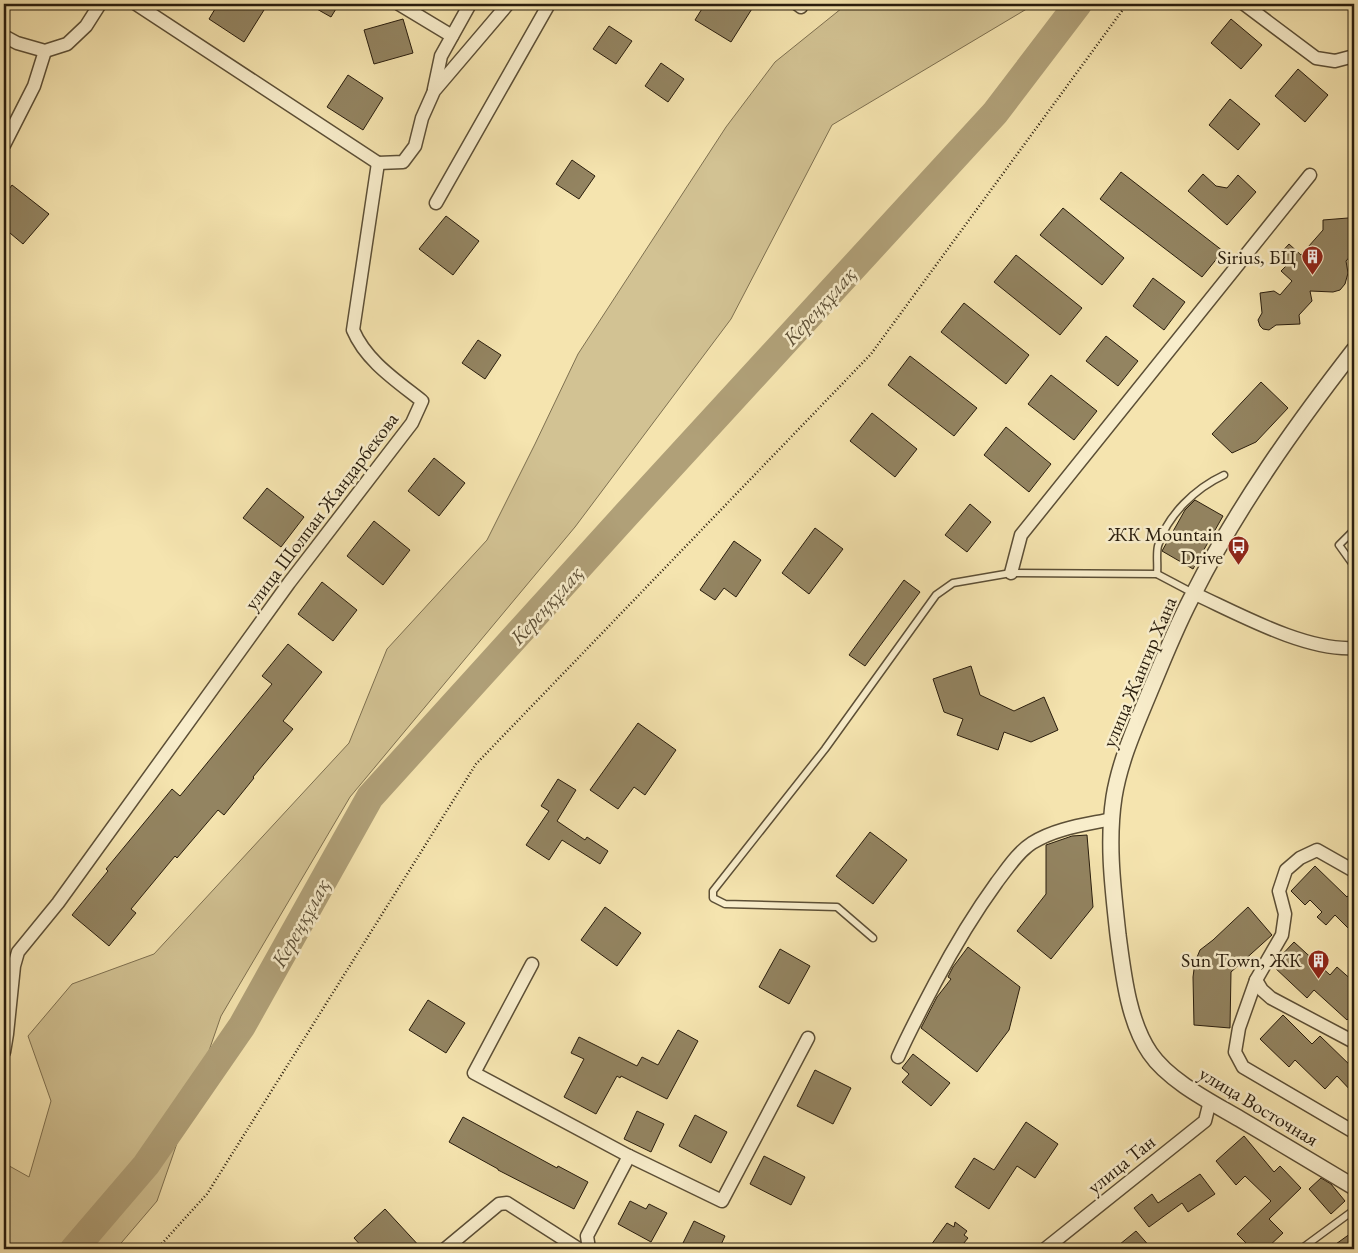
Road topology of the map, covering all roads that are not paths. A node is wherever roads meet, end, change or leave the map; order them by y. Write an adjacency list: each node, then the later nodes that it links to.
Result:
1 (100, 4): 10 (street)
2 (136, 4): 14 (street)
3 (399, 4): 9 (street)
4 (470, 4): 9 (street)
5 (508, 4): 12 (street)
6 (549, 4): 16 (street)
7 (1244, 4): 11 (street)
8 (4, 36): 10 (street)
9 (452, 36): 12 (street)
10 (45, 51): 13 (street)
11 (1354, 56)
12 (434, 91): 14 (street)
13 (4, 145)
14 (378, 163): 32 (street, улица Шолпан Жандарбекова)
15 (1310, 175): 21 (street)
16 (436, 203)
17 (1354, 350): 23 (street, улица Жангир Хана)
18 (1224, 475): 22 (lane)
19 (1354, 530): 20 (lane)
20 (1354, 566)
21 (1011, 573): 22 (lane); 27 (lane)
22 (1158, 574): 23 (lane)
23 (1194, 593): 24 (street); 25 (street, улица Жангир Хана)
24 (1354, 648)
25 (1112, 819): 33 (street, улица Жангир Хана); 34 (street)
26 (1354, 871): 29 (street)
27 (874, 938)
28 (532, 964): 37 (street)
29 (1256, 980): 31 (street); 36 (street)
30 (808, 1038): 37 (street)
31 (1354, 1042)
32 (4, 1052)
33 (1149, 1052): 35 (street, улица Восточная)
34 (898, 1057)
35 (1210, 1101): 38 (street, улица Восточная); 43 (street, улица Тан)
36 (1354, 1132)
37 (629, 1156): 42 (street)
38 (1354, 1187)
39 (1354, 1210): 44 (lane)
40 (445, 1249): 41 (street)
41 (579, 1249)
42 (589, 1249)
43 (1045, 1249)
44 (1301, 1249)

